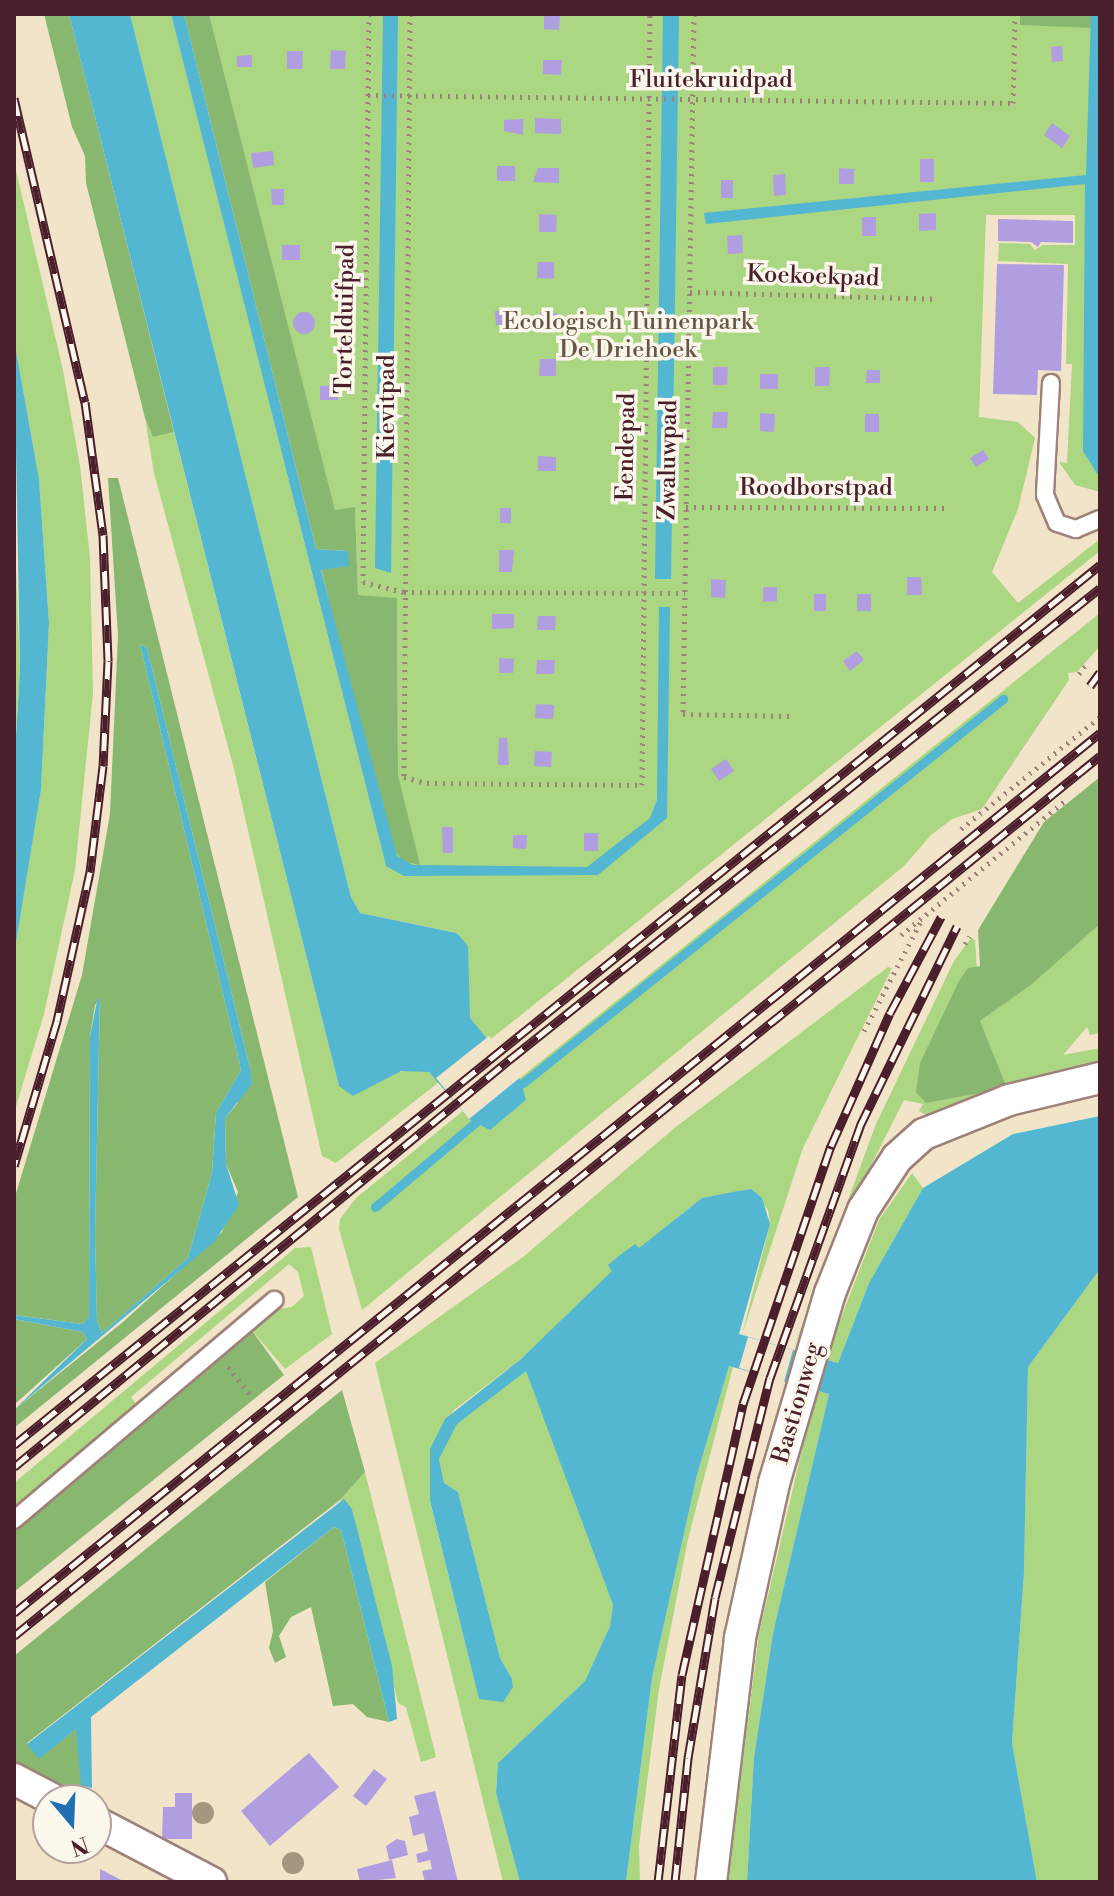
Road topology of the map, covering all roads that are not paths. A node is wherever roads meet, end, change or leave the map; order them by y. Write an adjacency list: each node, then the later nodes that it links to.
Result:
1 (1051, 383): 2 (lane)
2 (1100, 519)
3 (1100, 1078): 10 (street, Bastionweg)
4 (274, 1300): 5 (lane)
5 (14, 1520)
6 (14, 1779): 7 (street)
7 (32, 1788)
8 (112, 1830): 9 (street)
9 (211, 1882)
10 (711, 1882)

